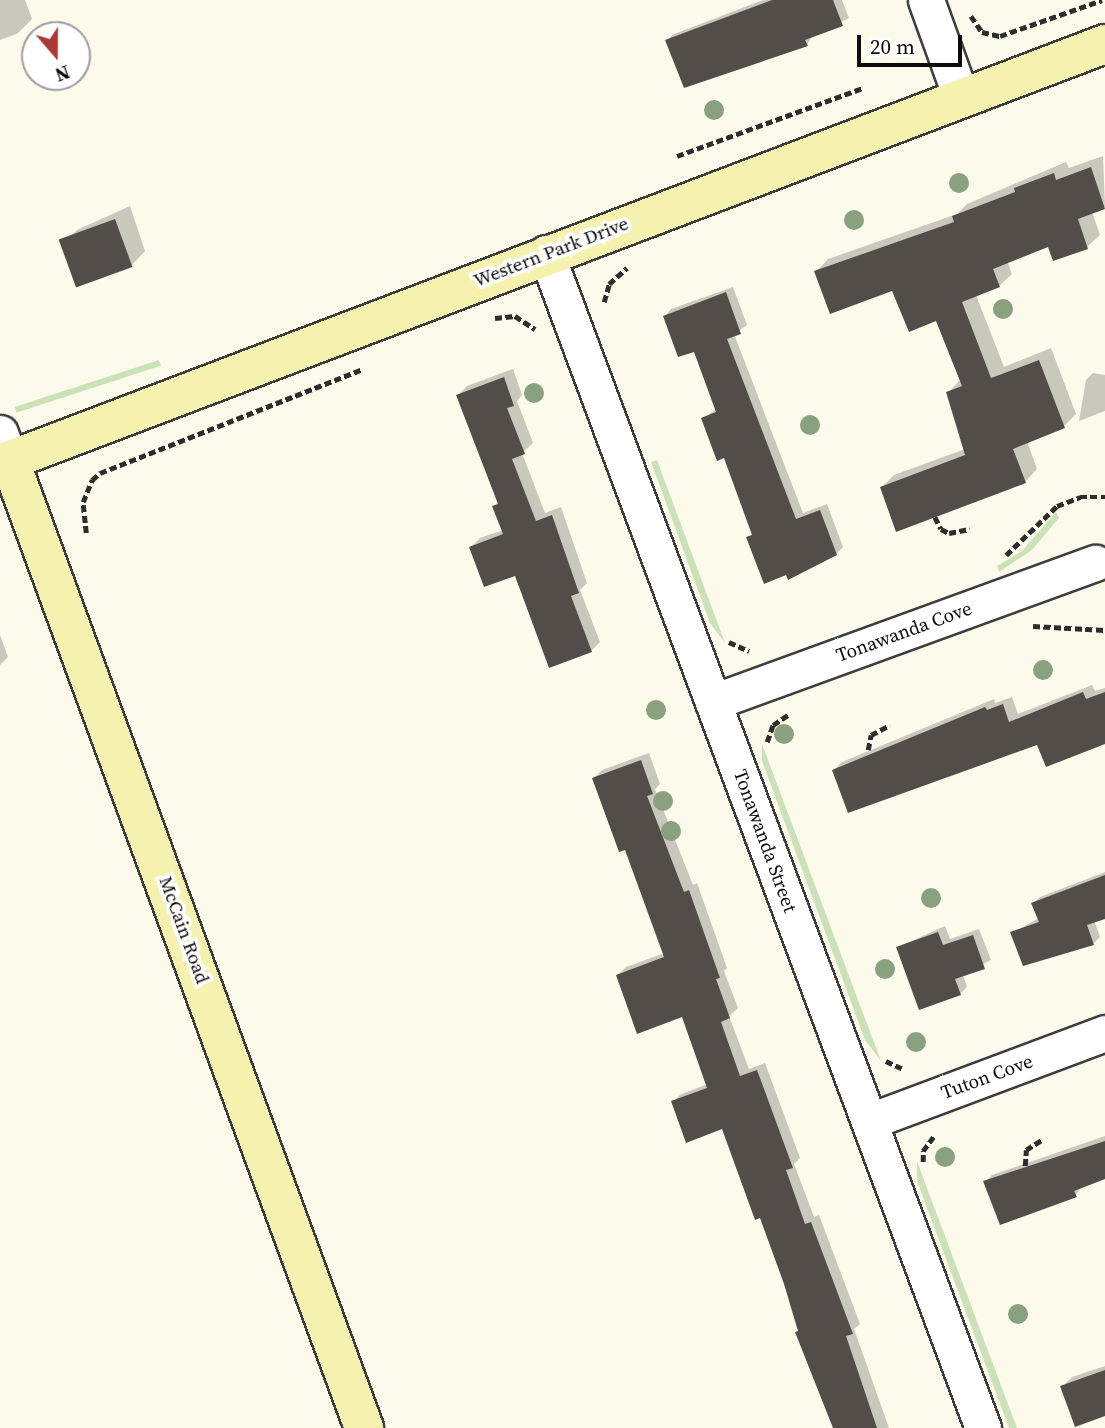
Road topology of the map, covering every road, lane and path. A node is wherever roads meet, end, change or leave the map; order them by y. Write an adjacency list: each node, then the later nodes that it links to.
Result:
1 (926, 0): 6 (street)
2 (1102, 0): 3 (path)
3 (968, 8)
4 (1105, 44): 6 (street, Western Park Drive)
5 (863, 88): 7 (path)
6 (961, 97): 8 (street, Western Park Drive)
7 (677, 156)
8 (546, 253): 14 (street, Western Park Drive); 25 (street, Tonawanda Street)
9 (638, 264): 10 (path)
10 (606, 310)
11 (490, 319): 12 (path)
12 (539, 336)
13 (367, 367): 18 (path)
14 (3, 453): 38 (street, McCain Road)
15 (1105, 497): 19 (path)
16 (935, 517): 17 (path)
17 (970, 529)
18 (86, 533)
19 (1003, 557)
20 (1095, 563): 25 (street, Tonawanda Cove)
21 (1027, 628): 23 (path)
22 (724, 629): 24 (path)
23 (1105, 630)
24 (753, 651)
25 (713, 702): 33 (street, Tonawanda Street)
26 (795, 712): 28 (path)
27 (890, 724): 29 (path)
28 (769, 748)
29 (868, 750)
30 (1105, 1033): 33 (street, Tuton Cove)
31 (882, 1053): 32 (path)
32 (912, 1068)
33 (870, 1121): 39 (street, Tonawanda Street)
34 (939, 1134): 37 (path)
35 (1043, 1139): 36 (path)
36 (1025, 1166)
37 (926, 1171)
38 (364, 1428)
39 (983, 1428)

